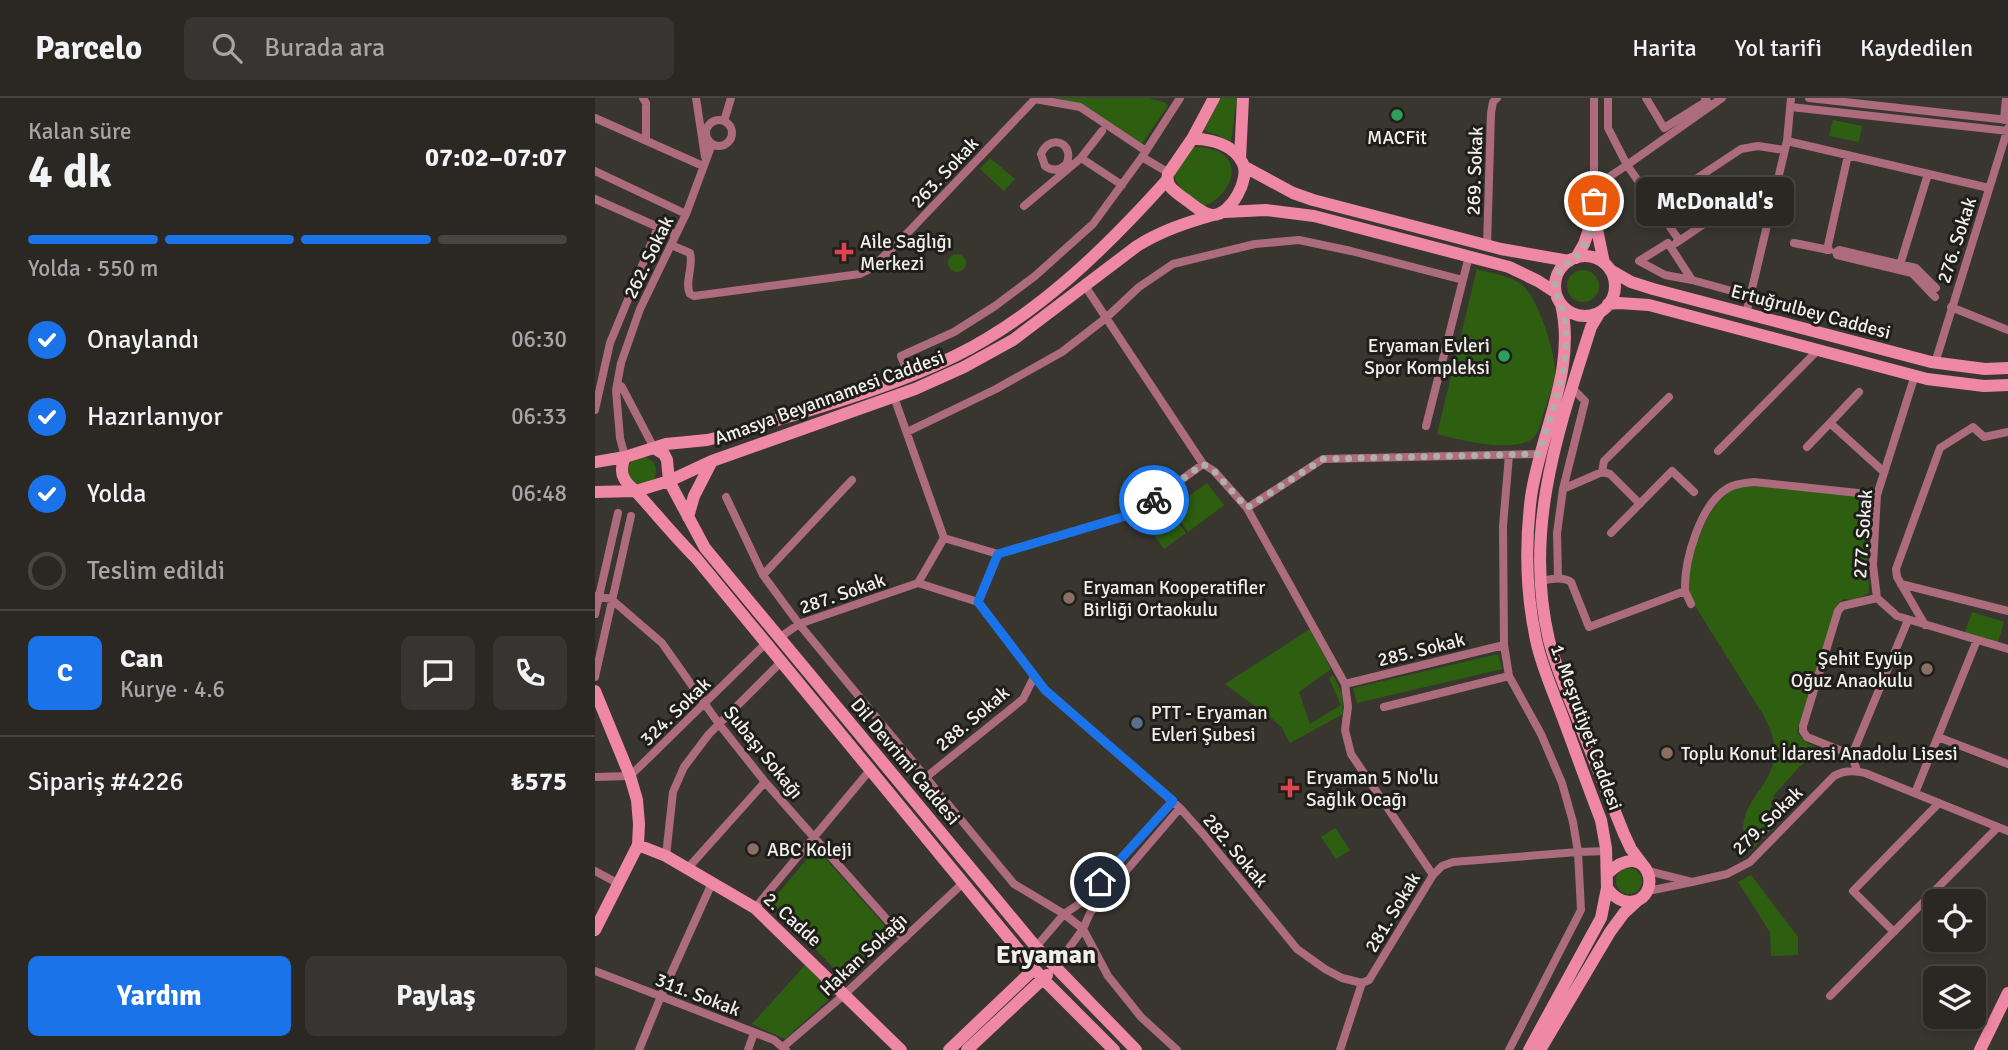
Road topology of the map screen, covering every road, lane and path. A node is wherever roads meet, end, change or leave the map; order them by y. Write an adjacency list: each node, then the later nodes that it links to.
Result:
1 (643, 98): 26 (street)
2 (696, 98): 32 (street)
3 (731, 98): 22 (street, 262. Sokak)
4 (1083, 98): 20 (street)
5 (1168, 98): 17 (street)
6 (1214, 98): 25 (main road)
7 (1243, 98): 33 (main road)
8 (1497, 98): 53 (street, 269. Sokak)
9 (1594, 98): 39 (street)
10 (1608, 98): 34 (street)
11 (1646, 98): 12 (street)
12 (1705, 98)
13 (1722, 98): 34 (street)
14 (1809, 98): 19 (street)
15 (2006, 98): 23 (street, 276. Sokak)
16 (1034, 99): 20 (street, 263. Sokak); 52 (street, 263. Sokak)
17 (1179, 100): 29 (street)
18 (1791, 102): 23 (street); 28 (street)
19 (1891, 103): 23 (street)
20 (1080, 107): 29 (street, 263. Sokak)
21 (595, 118): 26 (street)
22 (724, 121): 27 (street, 262. Sokak); 27 (street, 262. Sokak)
23 (2007, 125): 40 (street, 276. Sokak)
24 (1102, 131): 31 (street)
25 (1192, 139): 33 (main road); 37 (main road)
26 (646, 140): 32 (street)
27 (712, 144): 32 (street, 262. Sokak)
28 (1786, 146): 30 (street); 41 (street); 44 (street)
29 (1144, 154): 37 (street, 263. Sokak); 38 (street)
30 (1848, 155): 36 (street); 55 (street)
31 (1081, 158): 38 (street); 43 (street)
32 (704, 163): 45 (street, 262. Sokak)
33 (1242, 163): 46 (main road); 53 (main road)
34 (1627, 165): 39 (street); 44 (street)
35 (595, 171): 45 (street)
36 (1928, 174): 40 (street); 59 (street)
37 (1168, 176): 46 (main road); 75 (main road, Amasya Beyannamesi Caddesi)
38 (1122, 186): 75 (street)
39 (1594, 187): 47 (street)
40 (1989, 188): 66 (street, 276. Sokak)
41 (1773, 198): 50 (street); 64 (street)
42 (595, 199): 48 (street)
43 (1024, 206)
44 (1655, 206): 50 (street)
45 (686, 214): 49 (street, 262. Sokak)
46 (1219, 214): 56 (main road); 62 (main road, Amasya Beyannamesi Caddesi)
47 (1594, 215): 57 (main road); 58 (main road)
48 (658, 227): 49 (street); 82 (street)
49 (676, 235): 52 (street, 262. Sokak)
50 (1679, 240): 54 (street)
51 (1794, 243): 55 (street)
52 (671, 245): 76 (street, 262. Sokak)
53 (1487, 246): 57 (main road)
54 (1670, 247): 61 (street); 61 (street)
55 (1831, 251): 59 (street)
56 (1469, 256): 60 (street); 65 (main road)
57 (1573, 259): 58 (main road); 65 (main road)
58 (1607, 267): 67 (main road); 68 (main road, Ertuğrulbey Caddesi)
59 (1900, 267): 63 (street)
60 (1463, 280): 69 (street); 84 (street)
61 (1692, 280): 64 (street)
62 (1085, 286): 69 (street); 80 (main road, Amasya Beyannamesi Caddesi)
63 (1935, 293)
64 (1750, 296): 68 (street)
65 (1558, 298): 67 (main road); 90 (main road, 1. Meşrutiyet Caddesi)
66 (1951, 307): 70 (street); 72 (street, 276. Sokak)
67 (1604, 308): 71 (main road, Ertuğrulbey Caddesi); 78 (main road, 1. Meşrutiyet Caddesi)
68 (1746, 314): 72 (main road, Ertuğrulbey Caddesi)
69 (1106, 318): 85 (street); 95 (street)
70 (2008, 330)
71 (1818, 350): 74 (main road, Ertuğrulbey Caddesi); 89 (street)
72 (1935, 363): 73 (main road, Ertuğrulbey Caddesi)
73 (2008, 368)
74 (1915, 375): 77 (main road, Ertuğrulbey Caddesi); 97 (street, 277. Sokak)
75 (909, 376): 87 (main road, Amasya Beyannamesi Caddesi)
76 (618, 384): 87 (street); 92 (street, 262. Sokak)
77 (2008, 384)
78 (1572, 388): 100 (street); 116 (main road, 1. Meşrutiyet Caddesi)
79 (1859, 391): 83 (street)
80 (894, 397): 85 (street); 93 (main road, Amasya Beyannamesi Caddesi)
81 (1669, 397): 96 (street)
82 (595, 411)
83 (1830, 423): 88 (street); 97 (street)
84 (1426, 426)
85 (907, 432): 112 (street)
86 (2008, 432): 118 (street)
87 (654, 447): 92 (main road); 99 (main road)
88 (1807, 447)
89 (1718, 451)
90 (1539, 454): 91 (street); 161 (main road, 1. Meşrutiyet Caddesi)
91 (1509, 455): 107 (street); 133 (street)
92 (625, 457): 94 (main road); 101 (main road)
93 (712, 461): 99 (main road, Amasya Beyannamesi Caddesi); 110 (main road)
94 (595, 462)
95 (1203, 464): 107 (street); 113 (street)
96 (1602, 472): 100 (street); 106 (street)
97 (1884, 472): 104 (street, 277. Sokak)
98 (852, 480): 114 (street)
99 (669, 481): 101 (main road); 110 (main road, Dil Devrimi Caddesi)
100 (1563, 489): 115 (street)
101 (636, 491): 102 (main road); 132 (main road, Dil Devrimi Caddesi)
102 (595, 492)
103 (1694, 492): 106 (street)
104 (1877, 495): 119 (street); 121 (street, 277. Sokak)
105 (726, 497): 114 (street)
106 (1640, 504): 111 (street)
107 (1247, 508): 139 (street)
108 (618, 513): 120 (street)
109 (631, 516): 122 (street)
110 (688, 517): 130 (main road, Dil Devrimi Caddesi)
111 (1611, 533)
112 (944, 538): 113 (street); 117 (street)
113 (998, 554): 123 (street)
114 (763, 575): 128 (street)
115 (1558, 578): 116 (street); 119 (street)
116 (1541, 581): 165 (main road, 1. Meşrutiyet Caddesi)
117 (918, 583): 123 (street); 128 (street, 287. Sokak)
118 (1901, 584): 125 (street); 129 (street)
119 (1685, 591): 124 (street)
120 (597, 597): 122 (street); 126 (street)
121 (1877, 598): 127 (street, 277. Sokak); 145 (street)
122 (611, 599): 136 (street); 141 (street, Subaşı Sokağı)
123 (978, 602): 137 (street, 282. Sokak)
124 (1691, 604)
125 (2008, 611)
126 (595, 614)
127 (1908, 620): 129 (street, 277. Sokak); 145 (street)
128 (799, 624): 130 (street, 287. Sokak); 151 (street)
129 (1924, 625): 131 (street, 277. Sokak)
130 (779, 638): 181 (main road, Dil Devrimi Caddesi)
131 (1977, 640): 134 (street, 277. Sokak); 144 (street)
132 (766, 643): 135 (main road, Dil Devrimi Caddesi); 141 (street, 324. Sokak)
133 (1504, 645): 138 (street); 139 (street, 285. Sokak)
134 (2008, 649)
135 (781, 662): 143 (street); 147 (main road, Dil Devrimi Caddesi)
136 (595, 677)
137 (1034, 677): 151 (street, 288. Sokak); 154 (street, 282. Sokak)
138 (1509, 677): 142 (street); 162 (street)
139 (1345, 684): 168 (street)
140 (595, 691): 150 (main road)
141 (705, 704): 143 (street, Subaşı Sokağı); 150 (street, 324. Sokak)
142 (1384, 706)
143 (719, 724): 152 (street, Subaşı Sokağı); 163 (street)
144 (1938, 737): 146 (street); 153 (street)
145 (1852, 755): 148 (street)
146 (2008, 764)
147 (870, 770): 159 (street); 171 (main road, Dil Devrimi Caddesi)
148 (1857, 771): 153 (street); 169 (street, 279. Sokak)
149 (595, 776): 150 (street)
150 (630, 776): 160 (main road)
151 (925, 778): 176 (street)
152 (765, 782): 159 (street, Subaşı Sokağı); 164 (street)
153 (1915, 793): 155 (street)
154 (1173, 801): 156 (street, 282. Sokak); 176 (street)
155 (1939, 803): 157 (street); 179 (street)
156 (1180, 808): 177 (street); 186 (street, 282. Sokak)
157 (1998, 827): 158 (street); 179 (street)
158 (2008, 831)
159 (813, 836): 175 (street); 180 (street, Subaşı Sokağı)
160 (638, 845): 163 (main road, 2. Cadde); 172 (main road)
161 (1607, 851): 162 (street, 281. Sokak); 167 (main road, 1. Meşrutiyet Caddesi)
162 (1578, 852): 168 (street, 281. Sokak); 202 (street)
163 (666, 856): 164 (main road, 2. Cadde)
164 (688, 868): 170 (main road, 2. Cadde)
165 (1646, 868): 167 (main road); 169 (street, 279. Sokak); 174 (main road)
166 (595, 871): 172 (street)
167 (1607, 874): 173 (main road)
168 (1433, 875): 186 (street, 281. Sokak)
169 (1692, 882): 174 (street, 279. Sokak)
170 (712, 883): 175 (main road, 2. Cadde); 189 (street)
171 (963, 883): 180 (street, Hakan Sokağı); 182 (main road, Dil Devrimi Caddesi)
172 (619, 884): 178 (main road)
173 (1607, 888): 174 (main road); 203 (main road)
174 (1644, 895): 204 (main road)
175 (755, 908): 188 (main road, 2. Cadde)
176 (1064, 914): 177 (street); 181 (street)
177 (1083, 929): 183 (street); 200 (street)
178 (595, 930)
179 (1894, 932): 190 (street)
180 (904, 939): 188 (street, Hakan Sokağı)
181 (1036, 947): 182 (main road); 183 (main road, Dil Devrimi Caddesi)
182 (1025, 958): 185 (main road, Dil Devrimi Caddesi)
183 (1055, 967): 185 (main road); 199 (main road, Dil Devrimi Caddesi)
184 (595, 971): 189 (street, 311. Sokak)
185 (1039, 974): 196 (main road); 197 (main road); 198 (main road, Dil Devrimi Caddesi)
186 (1362, 984): 201 (street, 281. Sokak)
187 (2008, 993): 205 (main road)
188 (845, 994): 192 (street, Hakan Sokağı); 195 (main road, 2. Cadde)
189 (661, 996): 191 (street, 311. Sokak); 193 (street)
190 (1830, 996)
191 (754, 1032): 192 (street, 311. Sokak); 194 (street)
192 (785, 1048)
193 (639, 1050)
194 (748, 1050)
195 (901, 1050)
196 (949, 1050)
197 (967, 1050)
198 (1114, 1050)
199 (1136, 1050)
200 (1177, 1050)
201 (1340, 1050)
202 (1509, 1050)
203 (1529, 1050)
204 (1540, 1050)
205 (1980, 1050)

